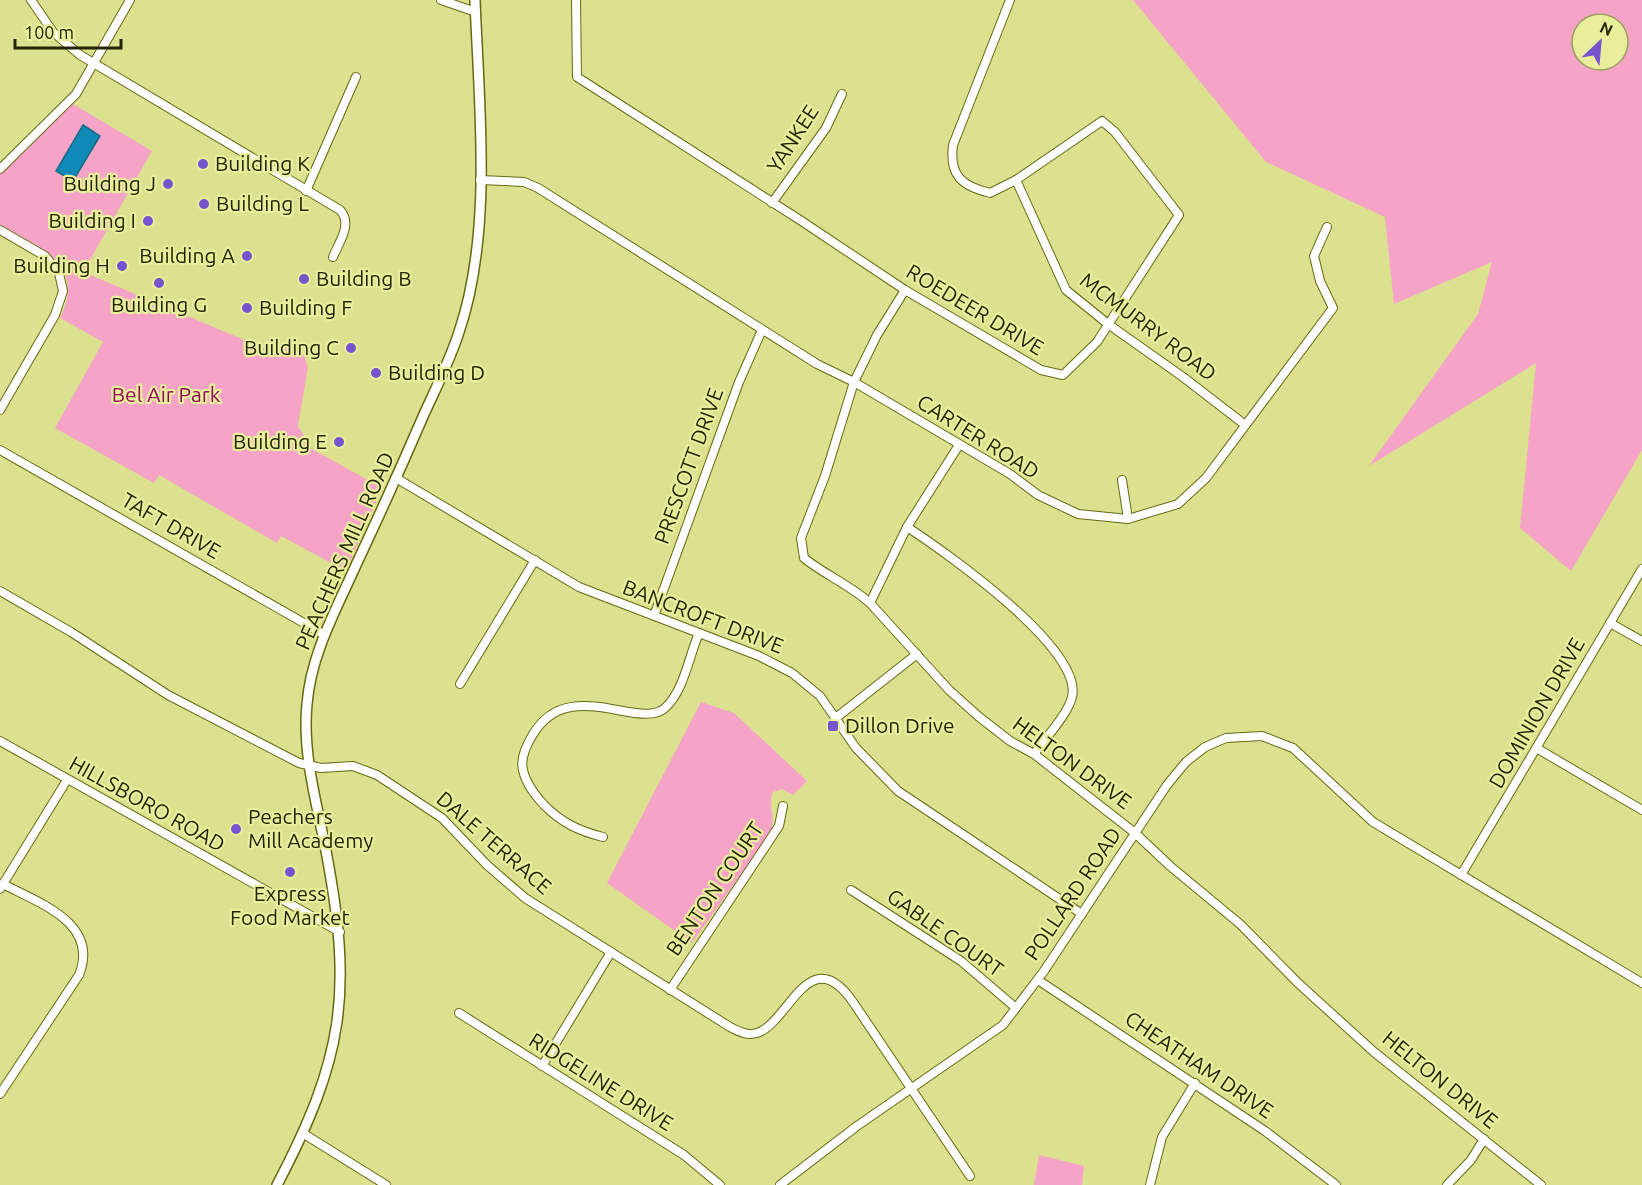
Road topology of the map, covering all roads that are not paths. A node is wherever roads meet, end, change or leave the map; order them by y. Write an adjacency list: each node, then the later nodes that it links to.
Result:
1 (31, 0): 8 (street)
2 (130, 0): 8 (street)
3 (441, 0): 7 (street)
4 (475, 0): 7 (main road, PEACHERS MILL ROAD)
5 (576, 0): 15 (street, ROEDEER DRIVE)
6 (1010, 0): 13 (street, ROEDEER DRIVE)
7 (476, 12): 12 (main road, PEACHERS MILL ROAD)
8 (94, 64): 11 (street); 14 (street)
9 (356, 77): 14 (street)
10 (842, 94): 15 (street, YANKEE)
11 (0, 169)
12 (480, 180): 21 (street, CARTER ROAD); 27 (main road, PEACHERS MILL ROAD)
13 (1016, 180): 20 (street, MCMURRY ROAD); 20 (street, ROEDEER DRIVE)
14 (306, 191): 18 (street)
15 (772, 203): 19 (street, ROEDEER DRIVE)
16 (1327, 227): 24 (street, CARTER ROAD)
17 (0, 230): 23 (street)
18 (333, 257)
19 (905, 290): 20 (street, ROEDEER DRIVE); 22 (street, HELTON DRIVE)
20 (1108, 324): 24 (street, MCMURRY ROAD)
21 (762, 330): 22 (street, CARTER ROAD); 35 (street, PRESCOTT DRIVE)
22 (854, 382): 25 (street, CARTER ROAD); 34 (street, HELTON DRIVE)
23 (0, 410)
24 (1244, 424): 29 (street, CARTER ROAD)
25 (959, 445): 29 (street, CARTER ROAD); 30 (street)
26 (0, 450): 38 (street, TAFT DRIVE)
27 (396, 478): 31 (street, BANCROFT DRIVE); 38 (main road, PEACHERS MILL ROAD)
28 (1122, 480): 29 (street)
29 (1128, 519)
30 (907, 527): 34 (street); 45 (street)
31 (535, 560): 35 (street, BANCROFT DRIVE); 41 (street)
32 (1642, 569): 36 (street, DOMINION DRIVE)
33 (0, 591): 46 (street, DALE TERRACE)
34 (870, 603): 40 (street, HELTON DRIVE)
35 (654, 616): 37 (street, BANCROFT DRIVE)
36 (1610, 623): 39 (street); 44 (street, DOMINION DRIVE)
37 (699, 633): 42 (street, BANCROFT DRIVE); 51 (street)
38 (325, 634): 46 (main road, PEACHERS MILL ROAD)
39 (1642, 641)
40 (917, 654): 42 (street); 45 (street, HELTON DRIVE)
41 (460, 684)
42 (837, 717): 55 (street, BANCROFT DRIVE)
43 (0, 741): 47 (street, HILLSBORO ROAD)
44 (1538, 748): 49 (street); 52 (street, DOMINION DRIVE)
45 (1034, 754): 50 (street, HELTON DRIVE)
46 (310, 767): 56 (main road, PEACHERS MILL ROAD); 57 (street, DALE TERRACE)
47 (67, 780): 53 (street); 56 (street, HILLSBORO ROAD)
48 (783, 806): 60 (street, BENTON COURT)
49 (1642, 810)
50 (1135, 833): 52 (street, POLLARD ROAD); 55 (street, POLLARD ROAD); 68 (street, HELTON DRIVE)
51 (603, 837)
52 (1461, 875): 59 (street, POLLARD ROAD)
53 (2, 886): 66 (street)
54 (851, 890): 61 (street, GABLE COURT)
55 (1082, 914): 58 (street, POLLARD ROAD)
56 (340, 933): 67 (main road, PEACHERS MILL ROAD)
57 (611, 952): 60 (street, DALE TERRACE); 63 (street)
58 (1038, 980): 61 (street, POLLARD ROAD); 64 (street, CHEATHAM DRIVE)
59 (1642, 983)
60 (670, 990): 65 (street, DALE TERRACE)
61 (1016, 1008): 65 (street, POLLARD ROAD)
62 (459, 1013): 63 (street, RIDGELINE DRIVE)
63 (542, 1066): 72 (street, RIDGELINE DRIVE)
64 (1194, 1083): 74 (street); 75 (street, CHEATHAM DRIVE)
65 (912, 1088): 69 (street); 73 (street, POLLARD ROAD)
66 (0, 1094)
67 (304, 1134): 70 (main road, PEACHERS MILL ROAD); 71 (street)
68 (1484, 1139): 76 (street); 77 (street, HELTON DRIVE)
69 (970, 1176)
70 (277, 1185)
71 (386, 1185)
72 (720, 1185)
73 (780, 1185)
74 (1150, 1185)
75 (1336, 1185)
76 (1447, 1185)
77 (1540, 1185)

